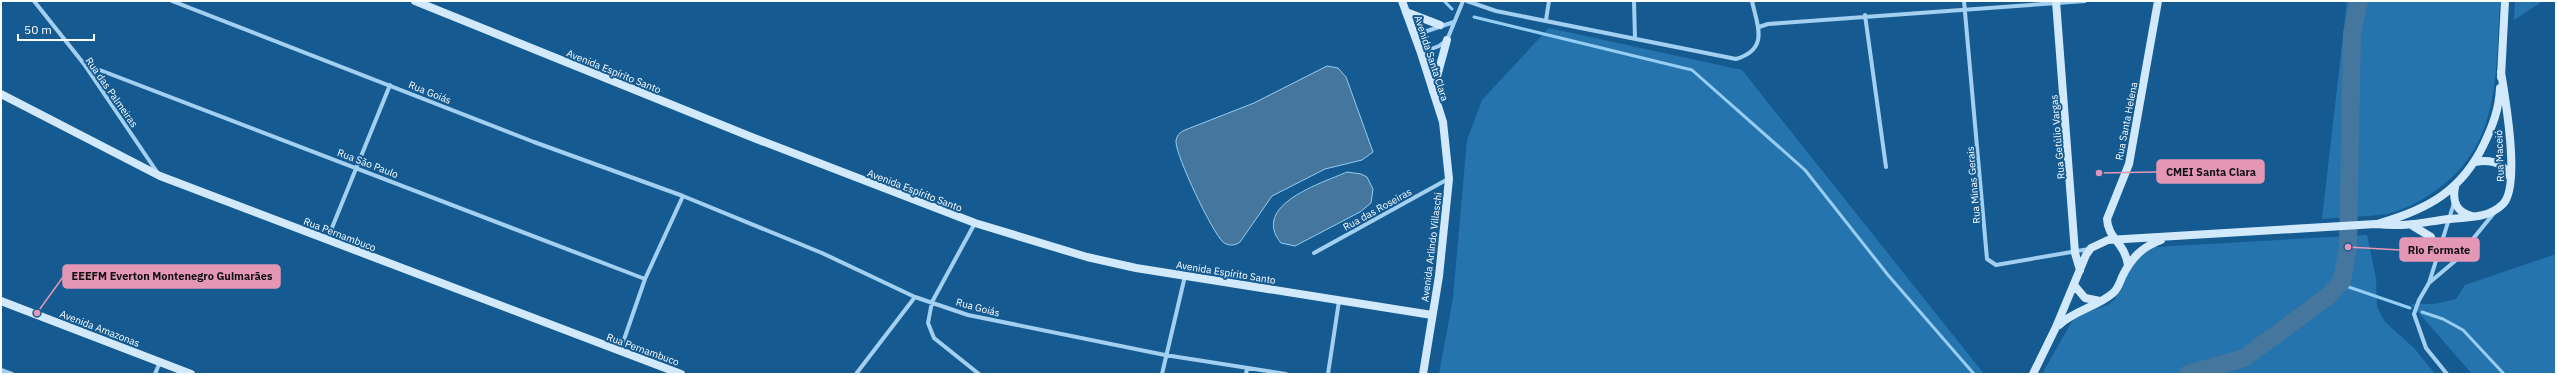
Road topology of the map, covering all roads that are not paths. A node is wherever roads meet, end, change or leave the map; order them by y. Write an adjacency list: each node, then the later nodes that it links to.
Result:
1 (34, 1): 26 (street, Rua das Palmeiras)
2 (172, 1): 28 (street, Rua Goiás)
3 (415, 1): 44 (street, Avenida Espírito Santo)
4 (1402, 1): 16 (street, Avenida Santa Clara)
5 (1463, 1): 19 (street)
6 (1467, 1): 18 (street)
7 (1548, 1): 18 (street)
8 (1634, 1): 23 (street)
9 (1752, 1): 21 (street)
10 (1964, 1): 15 (street, Rua Minas Gerais)
11 (2085, 1): 14 (street)
12 (2158, 1): 48 (street, Rua Santa Helena)
13 (2505, 1): 27 (street, Rua Maceió)
14 (2055, 2): 15 (street); 52 (street, Rua Getúlio Vargas)
15 (1965, 9): 17 (street); 52 (street, Rua Minas Gerais)
16 (1406, 12): 20 (street); 22 (street, Avenida Santa Clara)
17 (1865, 15): 21 (street); 34 (street)
18 (1546, 20): 23 (street)
19 (1454, 22): 20 (street); 24 (street)
20 (1440, 25): 22 (street)
21 (1759, 27): 23 (street)
22 (1415, 35): 25 (street, Avenida Santa Clara)
23 (1635, 39)
24 (1447, 40): 25 (street); 29 (street)
25 (1421, 53): 29 (street, Avenida Santa Clara)
26 (84, 64): 33 (street, Rua São Paulo); 35 (street, Rua das Palmeiras)
27 (2501, 72): 32 (street, Rua Maceió); 36 (street, Rua Maceió)
28 (390, 85): 33 (street); 39 (street, Rua Goiás)
29 (1433, 92): 31 (street, Avenida Santa Clara)
30 (2, 94): 35 (street, Rua Pernambuco)
31 (1443, 122): 37 (street, Avenida Arlindo Villaschi)
32 (2475, 162): 36 (street); 38 (street, Rua Maceió)
33 (355, 167): 49 (street); 57 (street, Rua São Paulo)
34 (1886, 167)
35 (160, 176): 49 (street, Rua Pernambuco)
36 (2511, 177): 41 (street, Rua Maceió)
37 (1449, 179): 51 (street, Rua das Roseiras); 65 (street, Avenida Arlindo Villaschi)
38 (2455, 187): 40 (street); 45 (street, Rua Maceió)
39 (683, 196): 57 (street); 60 (street, Rua Goiás)
40 (2454, 202): 42 (street); 43 (street)
41 (2504, 204): 42 (street, Rua Maceió); 58 (street)
42 (2477, 217): 43 (street, Rua Maceió)
43 (2448, 219): 46 (street, Rua Maceió); 53 (street)
44 (975, 223): 56 (street, Avenida Espírito Santo); 64 (street)
45 (2376, 224): 46 (street, Rua Maceió); 47 (street, Rua Maceió)
46 (2413, 226): 53 (street)
47 (2169, 237): 48 (street, Rua Maceió); 54 (street, Rua Maceió)
48 (2116, 239): 50 (street); 54 (street, Rua Santa Helena)
49 (326, 240): 67 (street, Rua Pernambuco)
50 (2091, 248): 52 (street, Rua Minas Gerais); 55 (street)
51 (1314, 253)
52 (2075, 253): 55 (street, Rua Getúlio Vargas)
53 (2437, 258): 58 (street)
54 (2128, 264): 63 (street)
55 (2080, 270): 59 (street)
56 (1185, 276): 62 (street, Avenida Espírito Santo); 68 (street)
57 (646, 279): 67 (street)
58 (2429, 283): 84 (street)
59 (2074, 285): 63 (street); 66 (street)
60 (915, 297): 64 (street, Rua Goiás); 76 (street)
61 (1, 301): 69 (street, Avenida Amazonas)
62 (1339, 301): 65 (street, Avenida Espírito Santo); 81 (street)
63 (2103, 301): 66 (street)
64 (932, 302): 68 (street, Rua Goiás); 77 (street)
65 (1432, 315): 82 (street, Avenida Arlindo Villaschi)
66 (2056, 328): 83 (street)
67 (620, 351): 75 (street, Rua Pernambuco)
68 (1165, 355): 70 (street, Rua Goiás); 78 (street)
69 (160, 362): 73 (street); 74 (street, Avenida Amazonas)
70 (1247, 368): 79 (street); 80 (street, Rua Goiás)
71 (1, 370): 72 (street)
72 (12, 374)
73 (155, 374)
74 (191, 374)
75 (681, 374)
76 (856, 374)
77 (978, 374)
78 (1162, 374)
79 (1246, 374)
80 (1286, 374)
81 (1328, 374)
82 (1423, 374)
83 (2032, 374)
84 (2447, 374)

